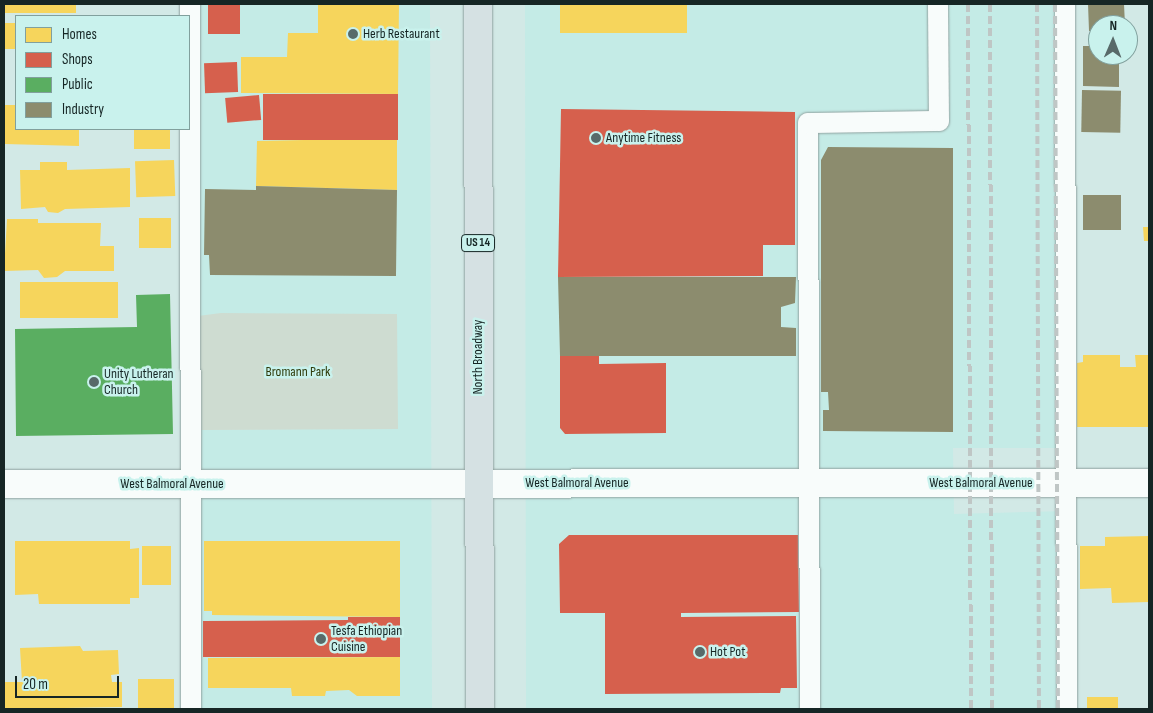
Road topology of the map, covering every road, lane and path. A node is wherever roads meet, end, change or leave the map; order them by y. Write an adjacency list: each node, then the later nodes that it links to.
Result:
1 (190, 4): 9 (lane)
2 (478, 4): 5 (main road, North Broadway / US 14)
3 (938, 4): 6 (lane)
4 (1065, 4): 10 (lane)
5 (479, 483): 6 (street, West Balmoral Avenue); 9 (street, West Balmoral Avenue); 12 (main road, North Broadway / US 14)
6 (810, 483): 10 (street, West Balmoral Avenue); 13 (lane)
7 (1149, 483): 10 (street, West Balmoral Avenue)
8 (4, 484): 9 (street, West Balmoral Avenue)
9 (190, 484): 11 (lane)
10 (1066, 484): 14 (lane)
11 (191, 709)
12 (480, 709)
13 (810, 709)
14 (1067, 709)

